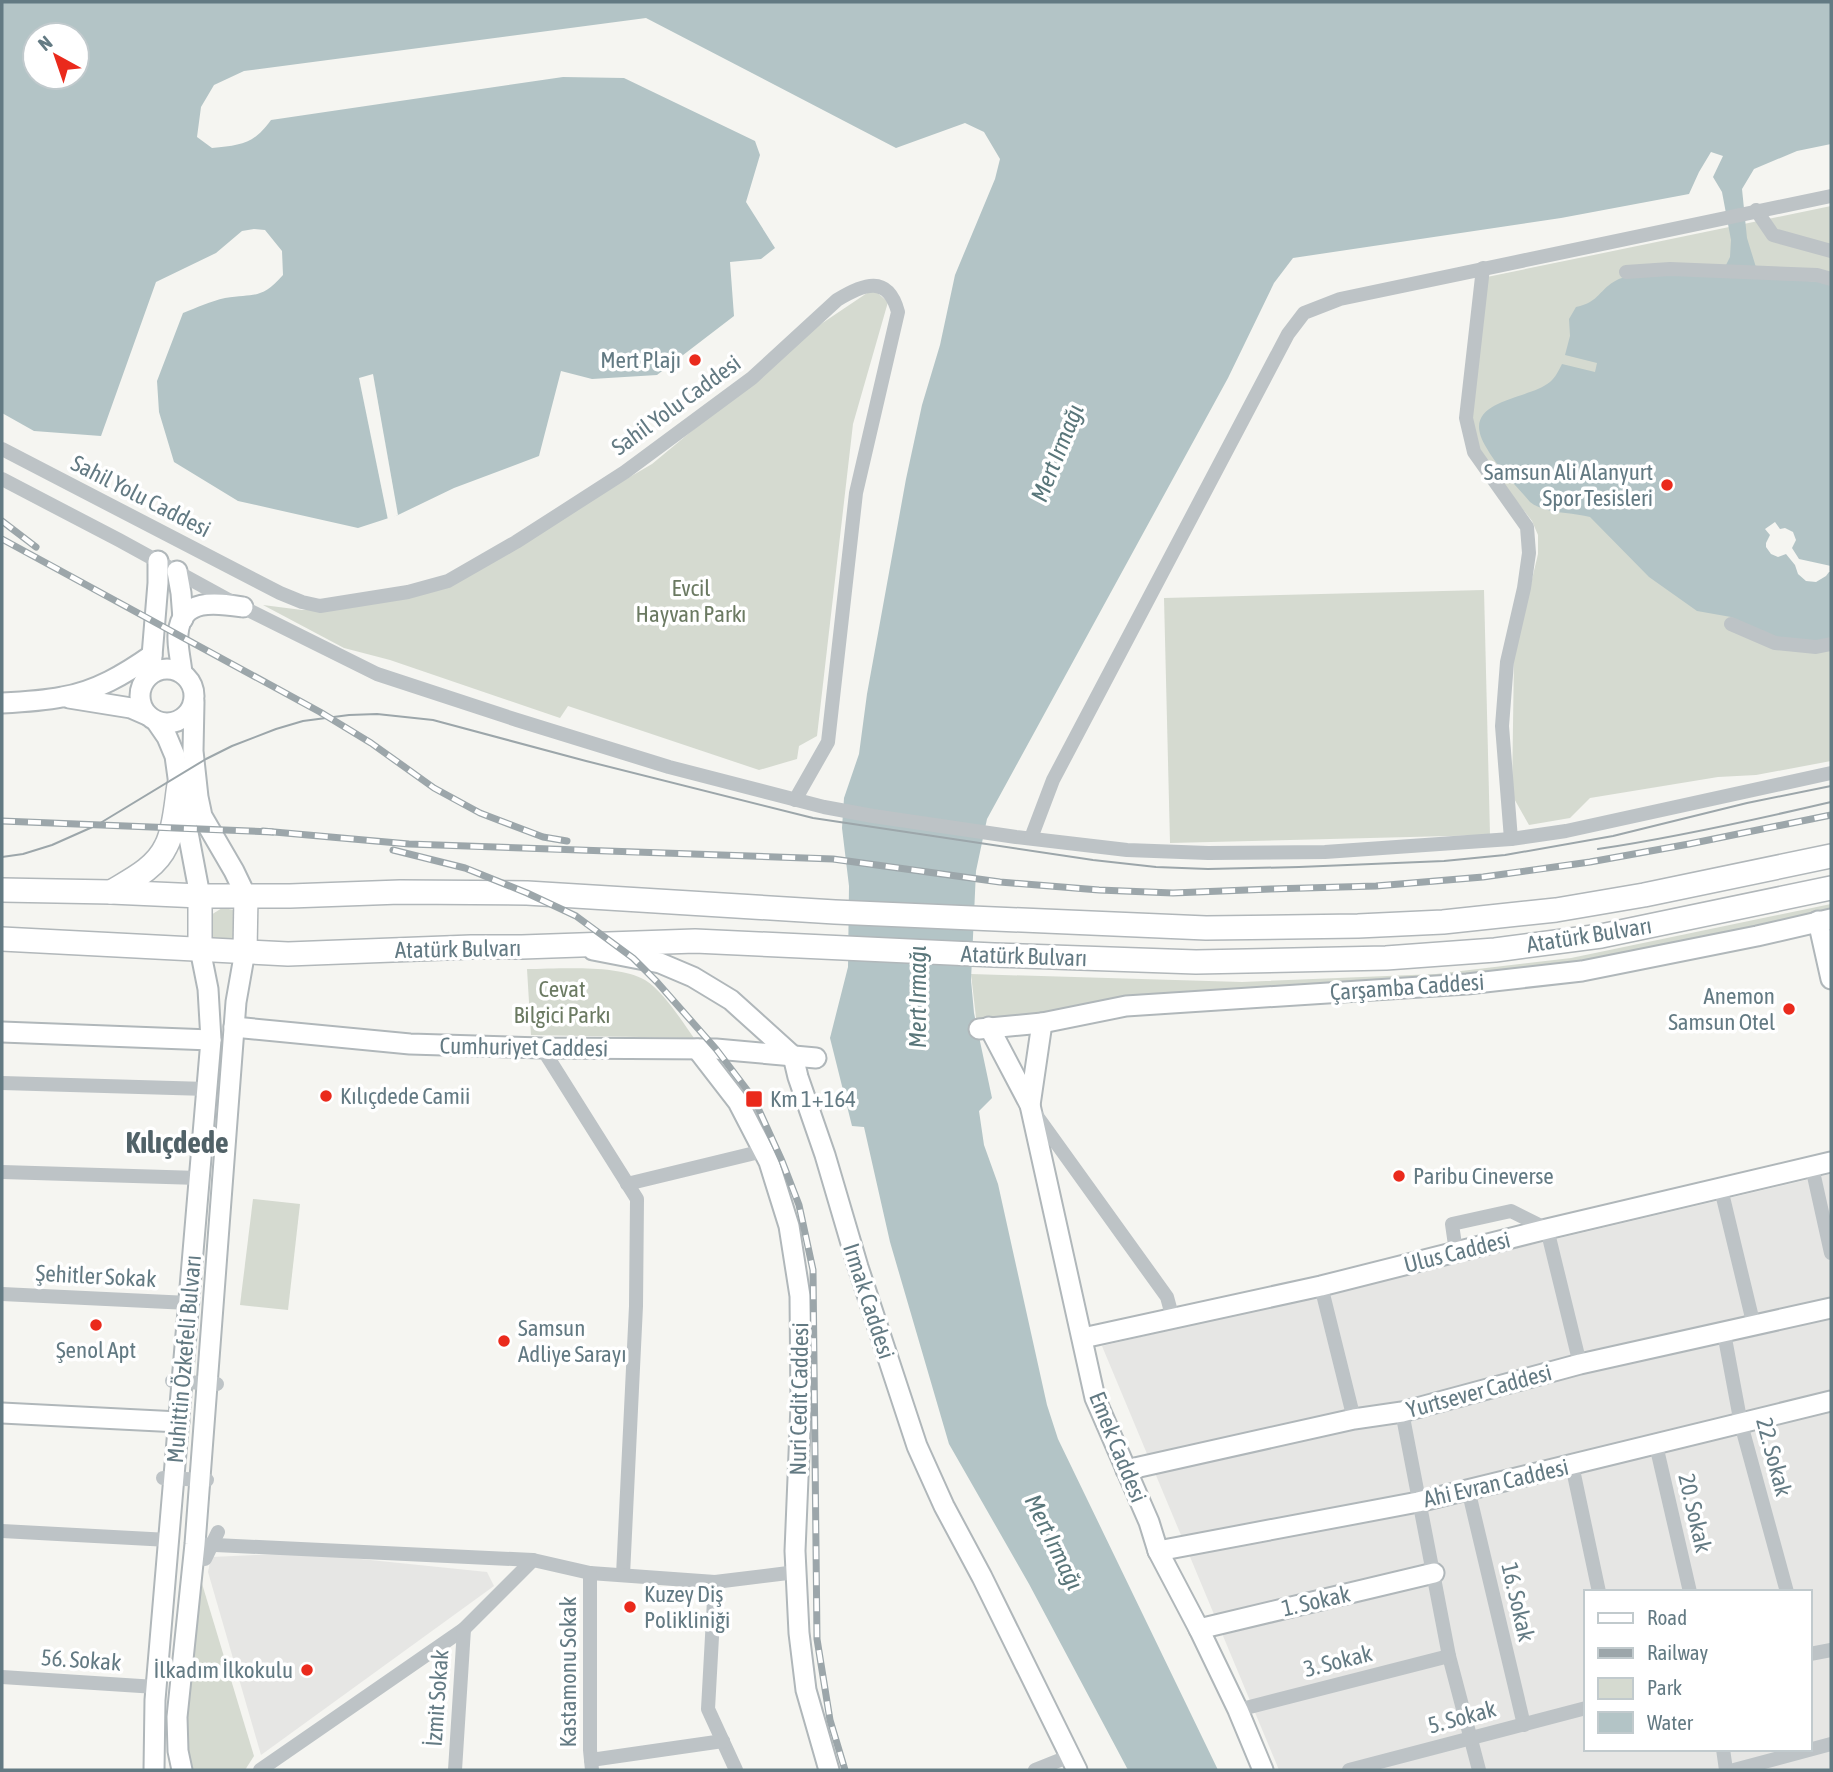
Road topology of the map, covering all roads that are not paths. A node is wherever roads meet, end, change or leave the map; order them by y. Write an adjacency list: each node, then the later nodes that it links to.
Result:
1 (1831, 196): 2 (street)
2 (1756, 210): 3 (street); 4 (street)
3 (1831, 251)
4 (1483, 268): 24 (street); 25 (street)
5 (1626, 272): 6 (street)
6 (1831, 279)
7 (2, 449): 23 (street, Sahil Yolu Caddesi)
8 (2, 479): 9 (street)
9 (158, 561): 10 (street); 15 (main road)
10 (177, 571): 11 (street); 12 (main road)
11 (243, 607): 12 (main road); 23 (street)
12 (183, 619): 16 (main road)
13 (1731, 624): 14 (street)
14 (1831, 644)
15 (151, 665): 16 (main road); 17 (main road); 20 (main road)
16 (182, 673): 18 (main road)
17 (65, 697): 19 (main road); 20 (main road)
18 (194, 702): 20 (main road); 31 (main road)
19 (2, 703)
20 (152, 718): 22 (main road)
21 (1831, 773): 25 (street)
22 (179, 785): 29 (main road); 30 (main road)
23 (795, 800): 24 (street)
24 (1031, 838): 25 (street)
25 (1511, 839)
26 (1831, 856): 31 (main road, Atatürk Bulvarı)
27 (1831, 888): 34 (main road, Atatürk Bulvarı)
28 (2, 890): 29 (main road, Atatürk Bulvarı)
29 (111, 892): 30 (main road, Atatürk Bulvarı)
30 (200, 896): 31 (main road, Atatürk Bulvarı); 35 (main road)
31 (246, 896): 36 (main road)
32 (1825, 920): 37 (main road); 38 (main road, Çarşamba Caddesi)
33 (2, 939): 35 (main road, Atatürk Bulvarı)
34 (568, 946): 36 (main road, Atatürk Bulvarı); 45 (main road)
35 (200, 949): 36 (main road, Atatürk Bulvarı); 42 (main road, Muhittin Özkefeli Bulvarı)
36 (245, 951): 39 (main road, Muhittin Özkefeli Bulvarı)
37 (1831, 979)
38 (1042, 1023): 40 (main road, Çarşamba Caddesi); 49 (main road, Emek Caddesi)
39 (234, 1027): 43 (main road, Cumhuriyet Caddesi); 69 (main road, Muhittin Özkefeli Bulvarı)
40 (984, 1028): 49 (main road, Emek Caddesi)
41 (2, 1032): 42 (main road)
42 (211, 1040): 48 (main road, Muhittin Özkefeli Bulvarı)
43 (542, 1048): 44 (main road, Cumhuriyet Caddesi); 54 (street)
44 (697, 1049): 45 (main road, Cumhuriyet Caddesi); 50 (main road, Nuri Cedit Caddesi)
45 (793, 1056): 46 (main road, Cumhuriyet Caddesi); 112 (main road, Irmak Caddesi)
46 (816, 1058)
47 (2, 1083): 48 (street)
48 (207, 1089): 53 (main road, Muhittin Özkefeli Bulvarı)
49 (1030, 1105): 63 (street); 66 (main road, Emek Caddesi)
50 (764, 1151): 54 (street); 88 (main road, Nuri Cedit Caddesi)
51 (1822, 1164): 55 (main road, Ulus Caddesi); 58 (street)
52 (2, 1172): 53 (street)
53 (200, 1178): 61 (main road, Muhittin Özkefeli Bulvarı)
54 (627, 1184): 91 (street)
55 (1721, 1189): 56 (main road, Ulus Caddesi); 64 (street)
56 (1547, 1229): 57 (main road, Ulus Caddesi); 57 (street); 67 (street)
57 (1457, 1252): 59 (main road, Ulus Caddesi)
58 (1831, 1253)
59 (1321, 1286): 63 (main road, Ulus Caddesi); 73 (street)
60 (2, 1294): 61 (street, Şehitler Sokak)
61 (189, 1303): 68 (main road, Muhittin Özkefeli Bulvarı)
62 (1831, 1308): 64 (main road, Yurtsever Caddesi)
63 (1173, 1319): 66 (main road, Ulus Caddesi)
64 (1754, 1326): 65 (main road, Yurtsever Caddesi)
65 (1724, 1333): 67 (main road, Yurtsever Caddesi); 75 (street, 22. Sokak)
66 (1083, 1338): 78 (main road, Emek Caddesi)
67 (1580, 1364): 71 (main road, Yurtsever Caddesi)
68 (177, 1381): 69 (street); 74 (main road, Muhittin Özkefeli Bulvarı)
69 (212, 1383): 80 (main road, Muhittin Özkefeli Bulvarı)
70 (1831, 1401): 75 (main road, Ahi Evran Caddesi)
71 (1402, 1412): 73 (main road, Yurtsever Caddesi); 82 (street)
72 (2, 1413): 74 (main road)
73 (1354, 1419): 78 (main road, Yurtsever Caddesi)
74 (179, 1422): 79 (main road, Muhittin Özkefeli Bulvarı)
75 (1741, 1424): 76 (main road, Ahi Evran Caddesi); 95 (street, 22. Sokak)
76 (1656, 1445): 77 (main road, Ahi Evran Caddesi); 94 (street, 20. Sokak)
77 (1572, 1465): 81 (main road, Ahi Evran Caddesi); 93 (street)
78 (1126, 1470): 86 (main road, Emek Caddesi)
79 (169, 1478): 80 (street); 84 (main road, Muhittin Özkefeli Bulvarı)
80 (205, 1480): 85 (main road, Muhittin Özkefeli Bulvarı)
81 (1468, 1489): 82 (main road, Ahi Evran Caddesi); 105 (street, 16. Sokak)
82 (1418, 1502): 86 (main road, Ahi Evran Caddesi); 90 (street)
83 (2, 1531): 84 (street)
84 (169, 1540): 102 (main road, Muhittin Özkefeli Bulvarı)
85 (208, 1545): 87 (street); 115 (main road, Muhittin Özkefeli Bulvarı)
86 (1158, 1551): 97 (main road, Emek Caddesi)
87 (533, 1560): 89 (street); 96 (street)
88 (796, 1572): 92 (street); 119 (main road, Nuri Cedit Caddesi)
89 (590, 1573): 91 (street); 113 (street, Kastamonu Sokak)
90 (1433, 1573): 97 (main road, 1. Sokak); 100 (street)
91 (622, 1576): 92 (street)
92 (715, 1582): 107 (street)
93 (1600, 1590)
94 (1690, 1590)
95 (1786, 1590)
96 (464, 1629): 116 (street); 117 (street, İzmit Sokak)
97 (1199, 1629): 104 (main road, Emek Caddesi)
98 (1831, 1650): 99 (street)
99 (1812, 1654)
100 (1450, 1656): 104 (street, 3. Sokak); 106 (street)
101 (2, 1677): 102 (street, 56. Sokak)
102 (156, 1688): 114 (main road, Muhittin Özkefeli Bulvarı)
103 (1584, 1709): 105 (street, 5. Sokak)
104 (1238, 1710): 121 (main road, Emek Caddesi)
105 (1524, 1724): 106 (street, 5. Sokak)
106 (1471, 1739): 122 (street, 5. Sokak); 123 (street)
107 (723, 1741): 113 (street); 118 (street)
108 (1831, 1744): 109 (street)
109 (1812, 1749)
110 (1723, 1751): 124 (street)
111 (1805, 1751): 125 (street)
112 (1073, 1763): 120 (street)
113 (592, 1765)
114 (154, 1770)
115 (181, 1770)
116 (260, 1770)
117 (455, 1770)
118 (736, 1770)
119 (829, 1770)
120 (1035, 1770)
121 (1263, 1770)
122 (1349, 1770)
123 (1479, 1770)
124 (1726, 1770)
125 (1734, 1770)

